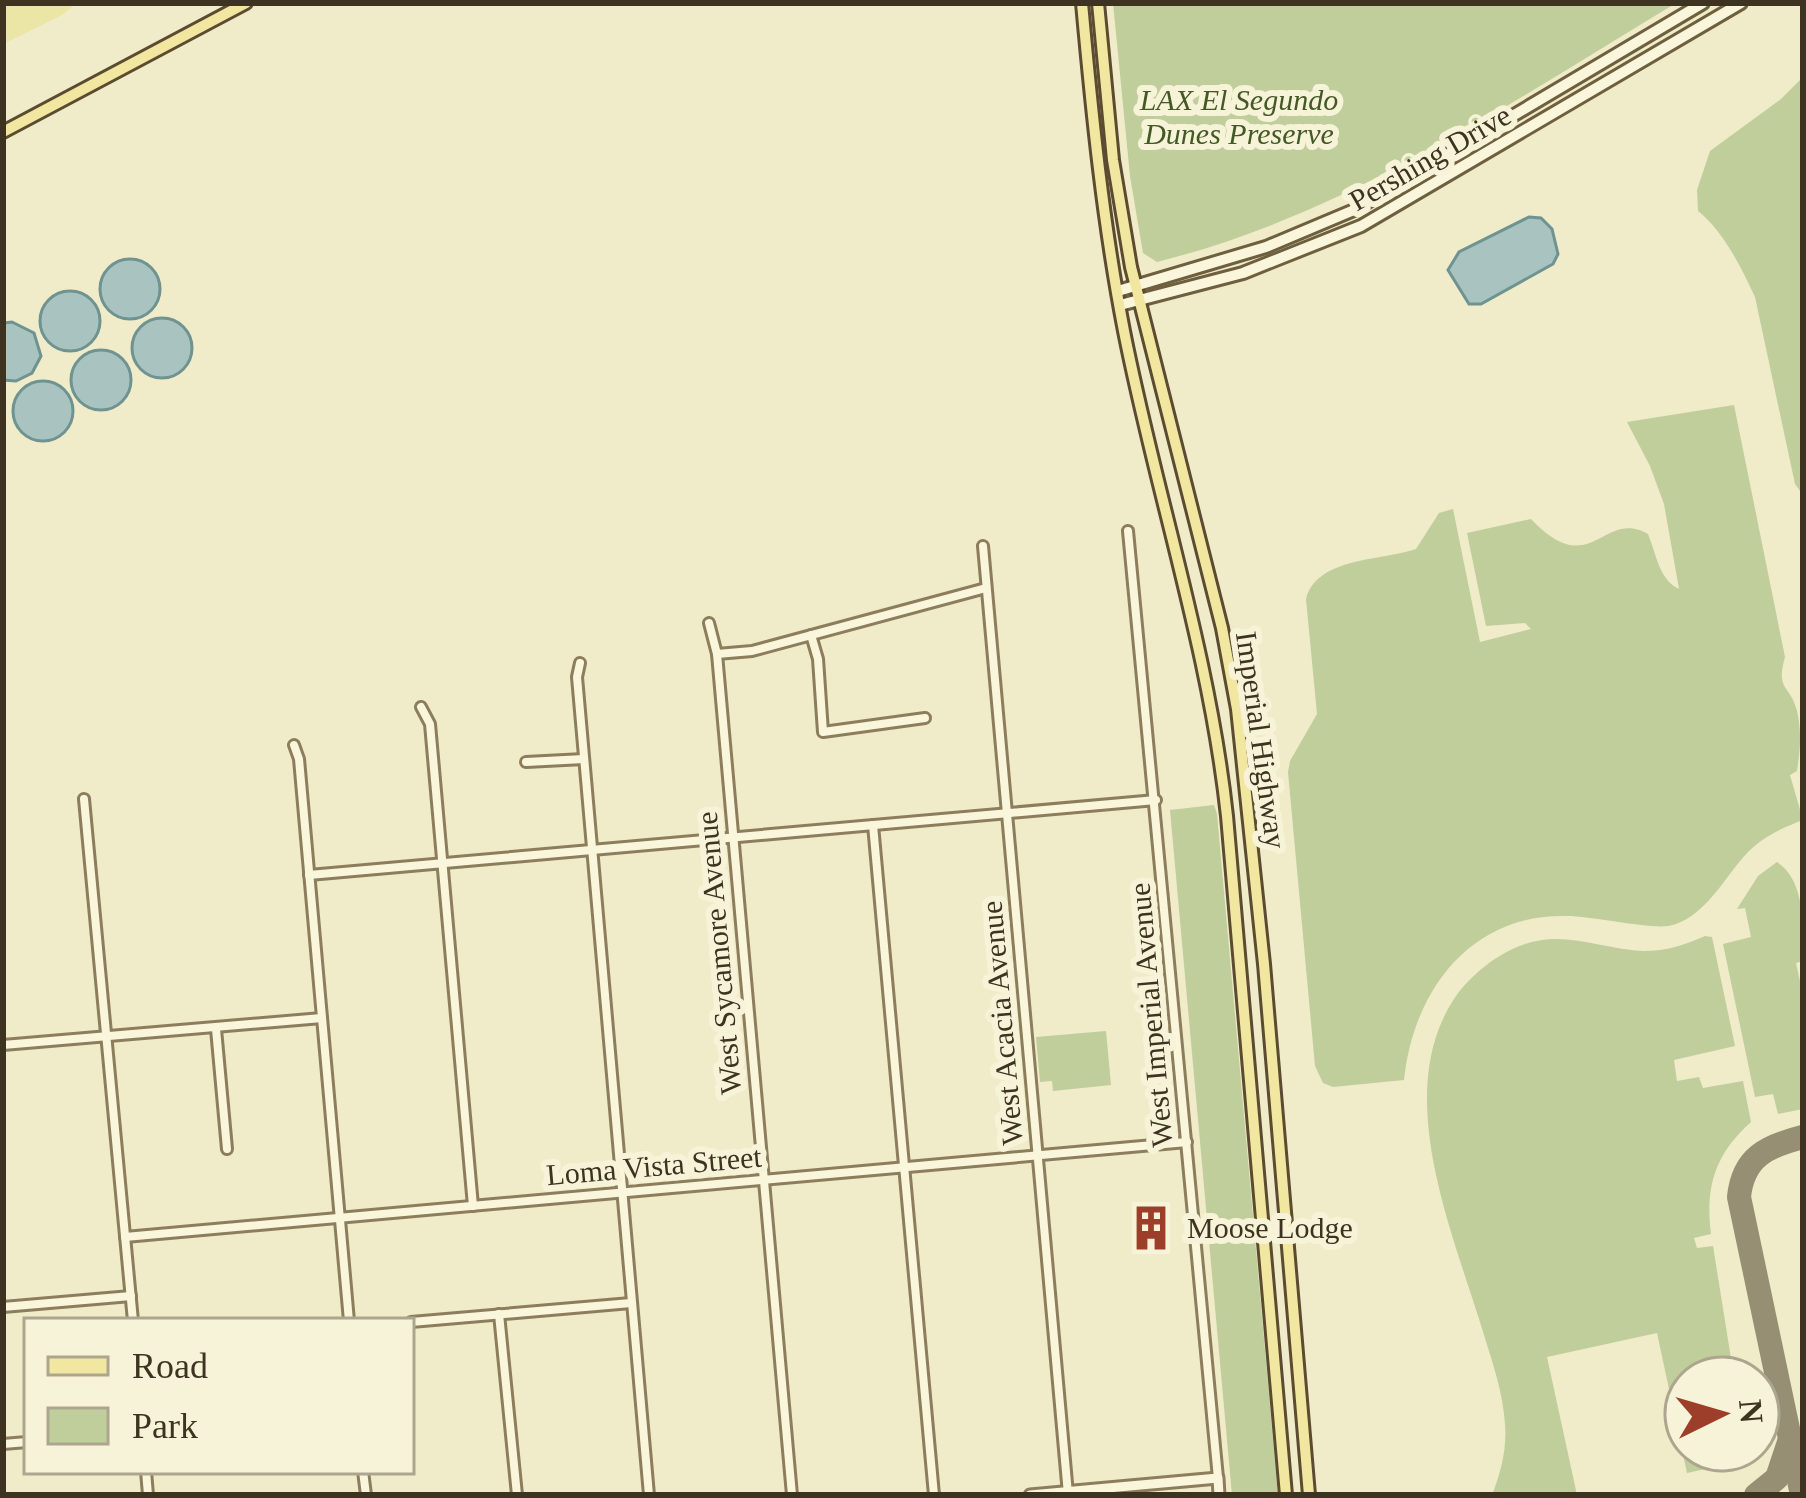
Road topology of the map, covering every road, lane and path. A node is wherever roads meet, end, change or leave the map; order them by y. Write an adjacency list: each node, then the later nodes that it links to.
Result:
1 (246, 3): 6 (main road)
2 (1082, 3): 8 (main road, Imperial Highway)
3 (1098, 3): 7 (main road, Imperial Highway)
4 (1703, 3): 7 (main road, Pershing Drive)
5 (1741, 3): 9 (main road, Pershing Drive)
6 (3, 132)
7 (1135, 285): 8 (main road, Pershing Drive); 9 (main road, Imperial Highway)
8 (1119, 298): 9 (main road, Pershing Drive); 24 (main road, Imperial Highway)
9 (1140, 300): 29 (main road, Imperial Highway)
10 (1128, 531): 23 (street, West Imperial Avenue)
11 (983, 546): 12 (street, West Acacia Avenue)
12 (986, 588): 14 (street); 25 (street, West Acacia Avenue)
13 (709, 622): 15 (street, West Sycamore Avenue)
14 (812, 635): 15 (street); 18 (street)
15 (718, 654): 27 (street, West Sycamore Avenue)
16 (580, 663): 20 (street)
17 (421, 707): 30 (street)
18 (925, 718)
19 (294, 745): 31 (street)
20 (584, 759): 21 (street); 28 (street)
21 (526, 762)
22 (84, 799): 34 (street)
23 (1156, 800): 25 (street); 36 (street, West Imperial Avenue)
24 (1225, 800): 29 (main road); 60 (main road, Imperial Highway)
25 (1007, 813): 26 (street); 38 (street, West Acacia Avenue)
26 (874, 825): 27 (street); 39 (street)
27 (733, 837): 28 (street); 40 (street, West Sycamore Avenue)
28 (591, 850): 30 (street); 41 (street)
29 (1253, 854): 61 (main road, Imperial Highway)
30 (442, 863): 31 (street); 42 (street)
31 (309, 875): 32 (street)
32 (322, 1018): 33 (street); 43 (street)
33 (216, 1029): 34 (street); 37 (street)
34 (108, 1036): 35 (street); 44 (street)
35 (3, 1046)
36 (1187, 1142): 38 (street, Loma Vista Street); 52 (street, West Imperial Avenue)
37 (227, 1150)
38 (1038, 1156): 39 (street, Loma Vista Street); 53 (street, West Acacia Avenue)
39 (903, 1168): 40 (street, Loma Vista Street); 57 (street)
40 (763, 1181): 41 (street, Loma Vista Street); 56 (street, West Sycamore Avenue)
41 (622, 1193): 42 (street, Loma Vista Street); 46 (street)
42 (472, 1206): 43 (street, Loma Vista Street)
43 (340, 1218): 44 (street, Loma Vista Street); 50 (street)
44 (125, 1237): 45 (street)
45 (131, 1296): 47 (street); 49 (street)
46 (631, 1303): 48 (street); 55 (street)
47 (3, 1307)
48 (499, 1314): 51 (street); 54 (street)
49 (133, 1318)
50 (349, 1318)
51 (414, 1322)
52 (1218, 1478): 53 (street); 59 (street, West Imperial Avenue)
53 (1068, 1493): 58 (street)
54 (518, 1495)
55 (649, 1495)
56 (792, 1495)
57 (934, 1495)
58 (1030, 1495)
59 (1219, 1495)
60 (1286, 1495)
61 (1309, 1495)

